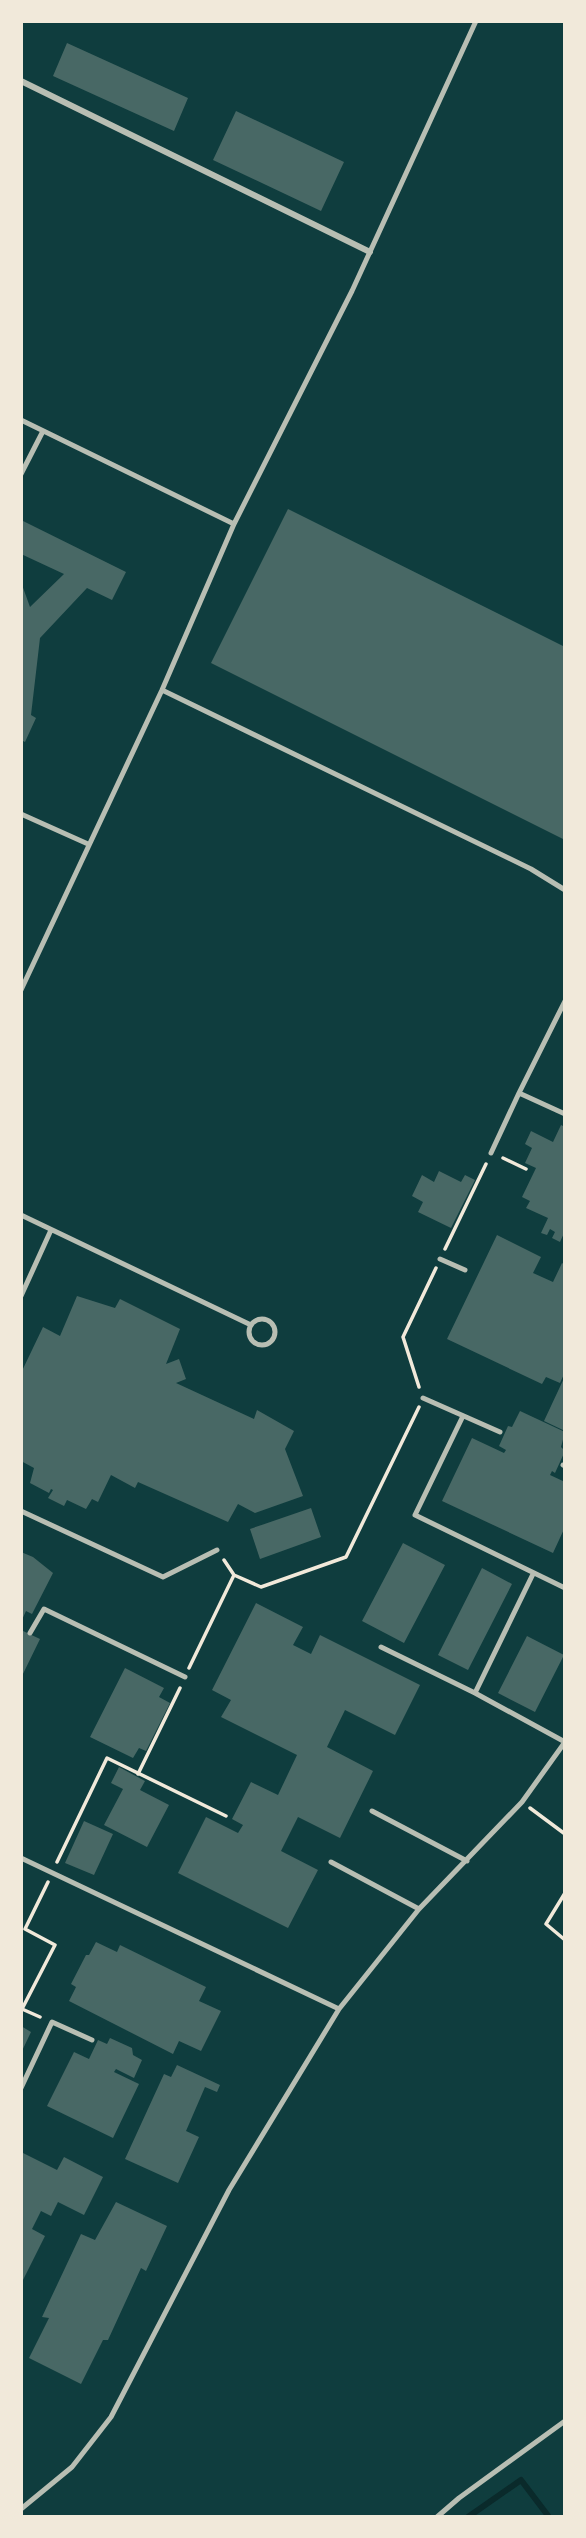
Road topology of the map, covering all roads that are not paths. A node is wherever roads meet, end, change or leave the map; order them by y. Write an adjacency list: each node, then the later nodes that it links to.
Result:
1 (477, 21): 3 (lane)
2 (21, 81): 3 (street)
3 (370, 252): 7 (lane)
4 (21, 420): 5 (lane)
5 (43, 431): 6 (lane); 7 (lane)
6 (21, 474)
7 (234, 524): 8 (lane)
8 (162, 690): 10 (lane); 11 (lane)
9 (21, 814): 10 (lane)
10 (88, 844): 12 (lane)
11 (565, 890)
12 (21, 990)
13 (565, 1001): 14 (lane)
14 (519, 1093): 15 (lane); 16 (lane)
15 (565, 1114)
16 (491, 1153)
17 (21, 1215): 18 (lane)
18 (51, 1230): 21 (lane); 22 (lane)
19 (440, 1259): 20 (lane)
20 (465, 1270)
21 (21, 1296)
22 (251, 1325): 22 (lane)
23 (423, 1398): 24 (lane)
24 (463, 1416): 25 (lane); 28 (lane)
25 (500, 1432)
26 (21, 1511): 27 (lane)
27 (217, 1550)
28 (533, 1574): 29 (lane); 33 (lane)
29 (565, 1588)
30 (30, 1633): 32 (lane)
31 (381, 1647): 33 (lane)
32 (185, 1677)
33 (475, 1693): 34 (lane)
34 (565, 1742): 37 (lane)
35 (373, 1811): 37 (lane)
36 (21, 1858): 40 (lane)
37 (467, 1861): 39 (lane)
38 (331, 1863): 39 (lane)
39 (419, 1909): 40 (lane)
40 (339, 2009): 45 (lane)
41 (92, 2040): 42 (lane)
42 (23, 2077): 43 (lane)
43 (21, 2088)
44 (565, 2421): 46 (lane)
45 (21, 2509)
46 (437, 2517)

